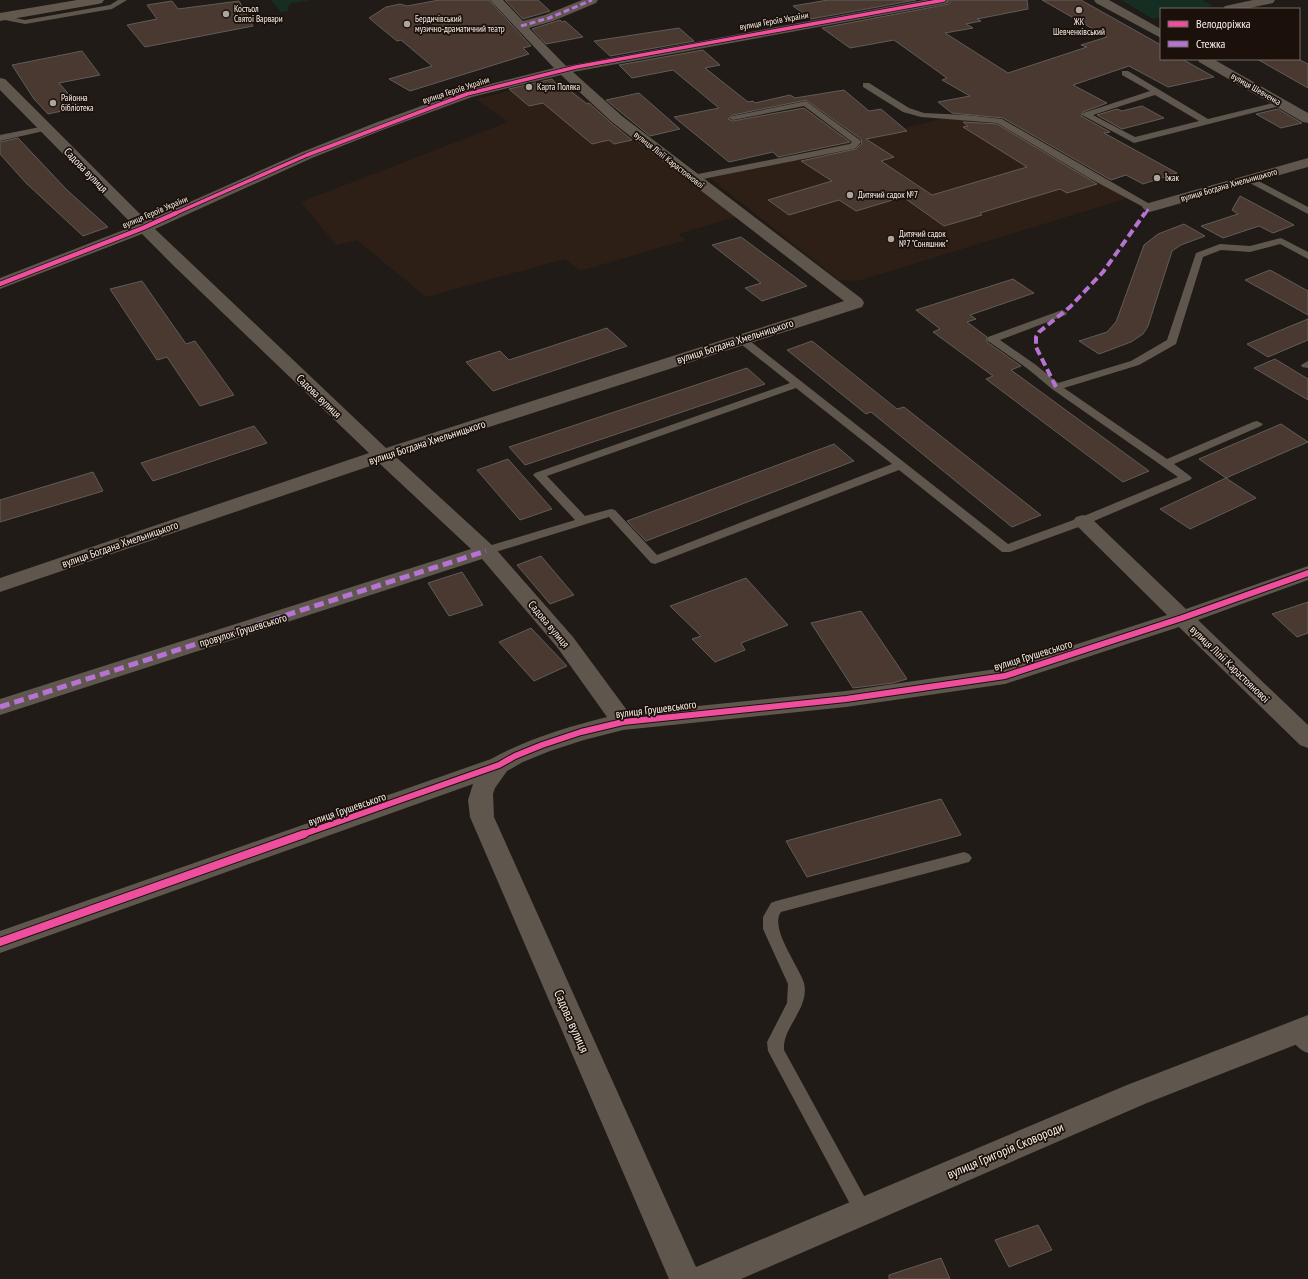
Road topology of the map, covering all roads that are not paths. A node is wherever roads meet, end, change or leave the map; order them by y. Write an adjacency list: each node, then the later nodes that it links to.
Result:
1 (98, 0): 9 (street)
2 (123, 0): 9 (lane)
3 (496, 0): 11 (street, вулиця Лілії Карастоянової)
4 (592, 0): 11 (street)
5 (944, 0): 15 (street, вулиця Героїв України)
6 (1100, 0): 12 (street)
7 (1269, 0): 8 (street)
8 (1233, 8)
9 (0, 17)
10 (1160, 24): 12 (street)
11 (521, 26): 15 (street, вулиця Лілії Карастоянової)
12 (1148, 27): 13 (street)
13 (1160, 33)
14 (1206, 60): 20 (street, вулиця Шевченка)
15 (562, 69): 27 (street, вулиця Лілії Карастоянової); 31 (street, вулиця Героїв України)
16 (1125, 73): 19 (lane)
17 (0, 82): 24 (street, Садова вулиця)
18 (866, 85): 29 (lane)
19 (1155, 92): 23 (lane); 23 (lane)
20 (1281, 103): 22 (street, вулиця Шевченка); 23 (lane)
21 (733, 118): 27 (lane)
22 (1308, 119)
23 (1205, 122)
24 (45, 128): 25 (lane); 31 (street, Садова вулиця)
25 (0, 138)
26 (1308, 162): 28 (street, вулиця Богдана Хмельницького)
27 (693, 178): 34 (street, вулиця Лілії Карастоянової)
28 (1249, 179): 29 (street, вулиця Богдана Хмельницького); 30 (lane)
29 (1150, 207)
30 (1308, 211)
31 (143, 228): 33 (street, вулиця Героїв України); 40 (street, Садова вулиця)
32 (1308, 256): 38 (lane)
33 (0, 284)
34 (856, 303): 36 (street, вулиця Богдана Хмельницького)
35 (1062, 313): 38 (lane)
36 (741, 339): 37 (lane); 40 (street, вулиця Богдана Хмельницького)
37 (798, 384): 42 (lane); 43 (lane)
38 (1056, 387): 41 (lane)
39 (1257, 424): 41 (lane)
40 (383, 456): 45 (street, Садова вулиця); 47 (street, вулиця Богдана Хмельницького)
41 (1165, 464): 44 (lane)
42 (900, 465): 43 (lane); 44 (lane)
43 (583, 521): 45 (lane)
44 (1083, 521): 48 (street, вулиця Лілії Карастоянової)
45 (486, 551): 49 (street, провулок Грушевського); 50 (street, Садова вулиця)
46 (1308, 573): 48 (street, вулиця Грушевського)
47 (0, 585)
48 (1182, 618): 50 (street, вулиця Грушевського); 51 (street, вулиця Лілії Карастоянової)
49 (0, 707)
50 (623, 722): 52 (street, вулиця Грушевського)
51 (1308, 739)
52 (499, 765): 54 (street, вулиця Грушевського); 57 (street, Садова вулиця)
53 (964, 858): 56 (lane)
54 (0, 942)
55 (1304, 1035): 56 (street, вулиця Григорія Сковороди)
56 (863, 1211): 58 (street, вулиця Григорія Сковороди)
57 (685, 1279)
58 (704, 1279)

